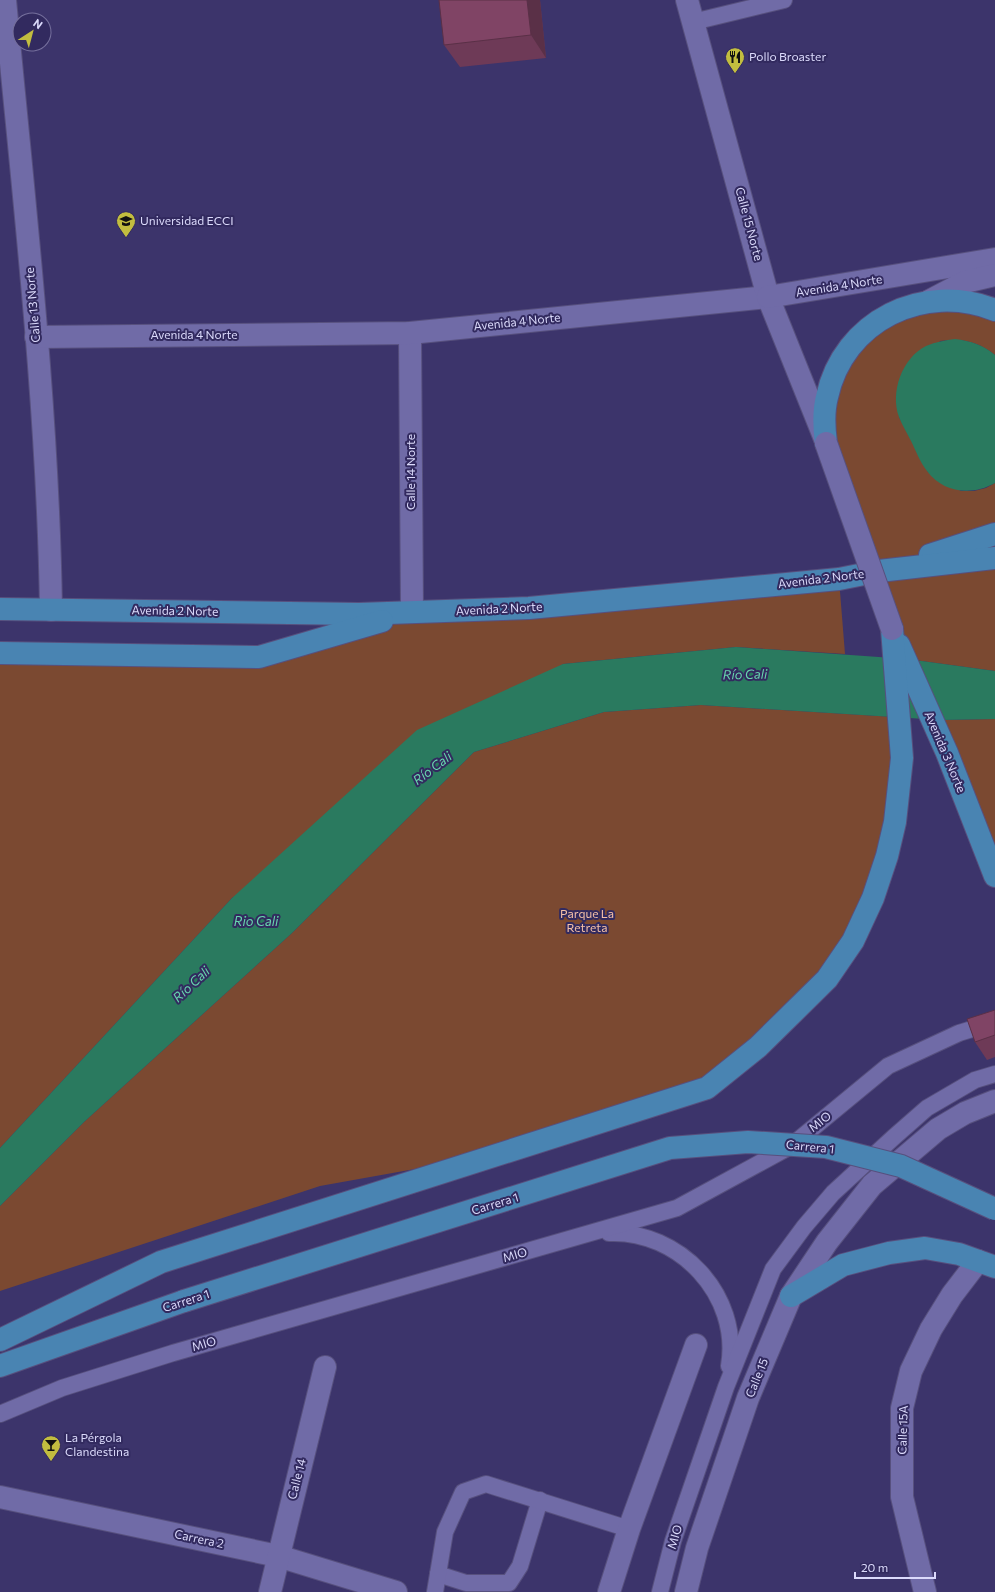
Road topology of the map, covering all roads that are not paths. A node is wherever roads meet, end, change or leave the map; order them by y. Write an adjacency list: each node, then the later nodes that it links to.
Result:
1 (5, 0): 11 (street, Calle 13 Norte)
2 (687, 0): 4 (street, Calle 15 Norte)
3 (784, 0): 4 (lane)
4 (693, 22): 7 (street, Calle 15 Norte)
5 (995, 259): 7 (street, Avenida 4 Norte)
6 (995, 276): 8 (street)
7 (768, 297): 10 (street, Avenida 4 Norte); 12 (street, Calle 15 Norte)
8 (929, 301): 9 (main road); 12 (main road)
9 (995, 310)
10 (410, 333): 11 (street, Avenida 4 Norte); 18 (street, Calle 14 Norte)
11 (36, 337): 17 (street, Calle 13 Norte)
12 (826, 443): 19 (street, Calle 15 Norte, bridge)
13 (995, 534): 15 (main road)
14 (995, 558): 15 (main road, Avenida 2 Norte)
15 (879, 571): 18 (main road, Avenida 2 Norte)
16 (0, 609): 17 (main road, Avenida 2 Norte)
17 (51, 610): 18 (main road, Avenida 2 Norte)
18 (412, 612): 20 (main road)
19 (892, 629): 21 (main road, Avenida 3 Norte); 29 (main road)
20 (0, 653)
21 (995, 876)
22 (995, 1022): 26 (lane, MIO)
23 (995, 1074): 33 (lane, MIO)
24 (995, 1101): 28 (street, Calle 15)
25 (995, 1209): 31 (main road, Carrera 1, bridge)
26 (590, 1234): 33 (lane); 34 (lane, MIO)
27 (986, 1264): 28 (main road); 46 (street, Calle 15A)
28 (791, 1296): 45 (street, Calle 15)
29 (0, 1340)
30 (696, 1345): 37 (street)
31 (0, 1366)
32 (324, 1367): 38 (street, Calle 14)
33 (726, 1387): 44 (lane, MIO)
34 (0, 1414)
35 (0, 1497): 38 (street, Carrera 2)
36 (540, 1500): 37 (lane); 39 (lane); 39 (lane)
37 (629, 1529): 43 (street)
38 (278, 1556): 40 (street, Calle 14); 41 (street, Carrera 2)
39 (438, 1574): 42 (lane)
40 (270, 1592)
41 (396, 1592)
42 (435, 1592)
43 (609, 1592)
44 (660, 1592)
45 (686, 1592)
46 (925, 1592)

